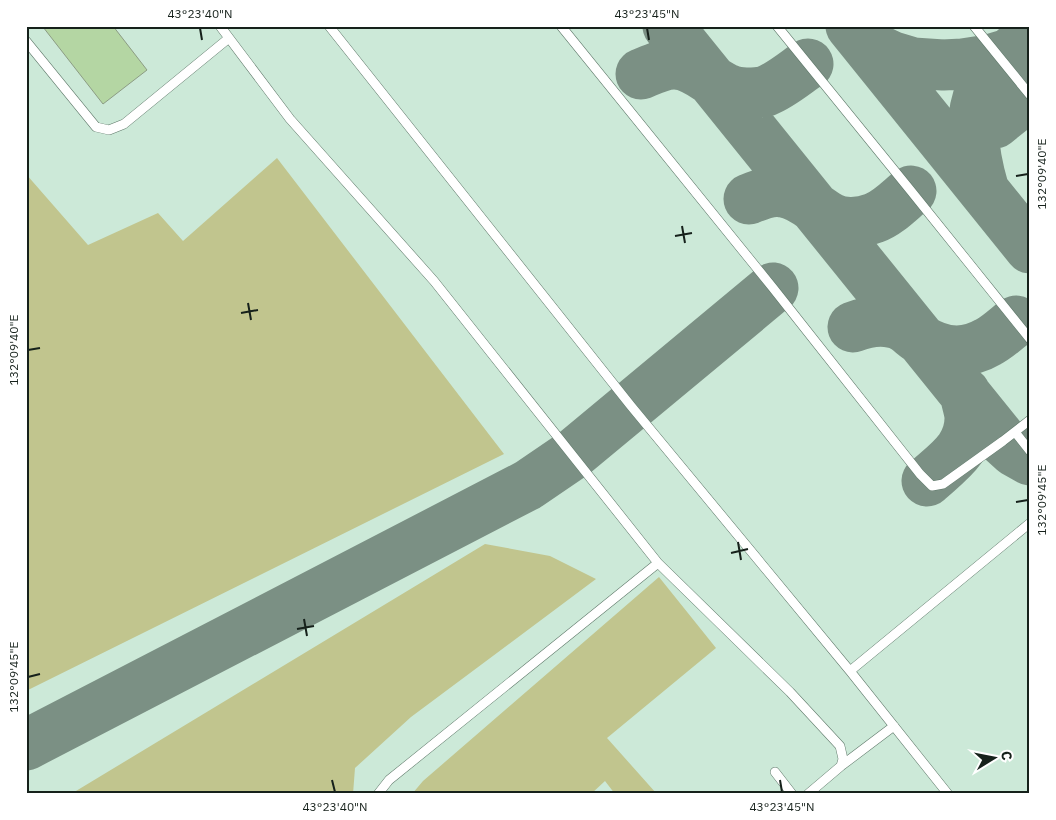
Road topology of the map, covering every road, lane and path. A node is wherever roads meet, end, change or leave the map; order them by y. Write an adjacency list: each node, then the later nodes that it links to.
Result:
1 (220, 26): 6 (lane)
2 (329, 26): 15 (lane)
3 (562, 26): 11 (lane)
4 (777, 26): 9 (lane)
5 (974, 26): 8 (lane)
6 (230, 38): 7 (lane); 14 (lane)
7 (26, 41)
8 (1030, 95)
9 (1030, 339)
10 (1030, 420): 11 (lane)
11 (1015, 432): 12 (lane)
12 (1030, 451)
13 (1030, 523): 15 (lane)
14 (658, 563): 17 (lane); 19 (lane)
15 (850, 671): 16 (lane)
16 (894, 726): 17 (lane); 22 (lane)
17 (841, 766): 21 (lane)
18 (776, 772): 20 (lane)
19 (378, 794)
20 (792, 794)
21 (808, 794)
22 (948, 794)

